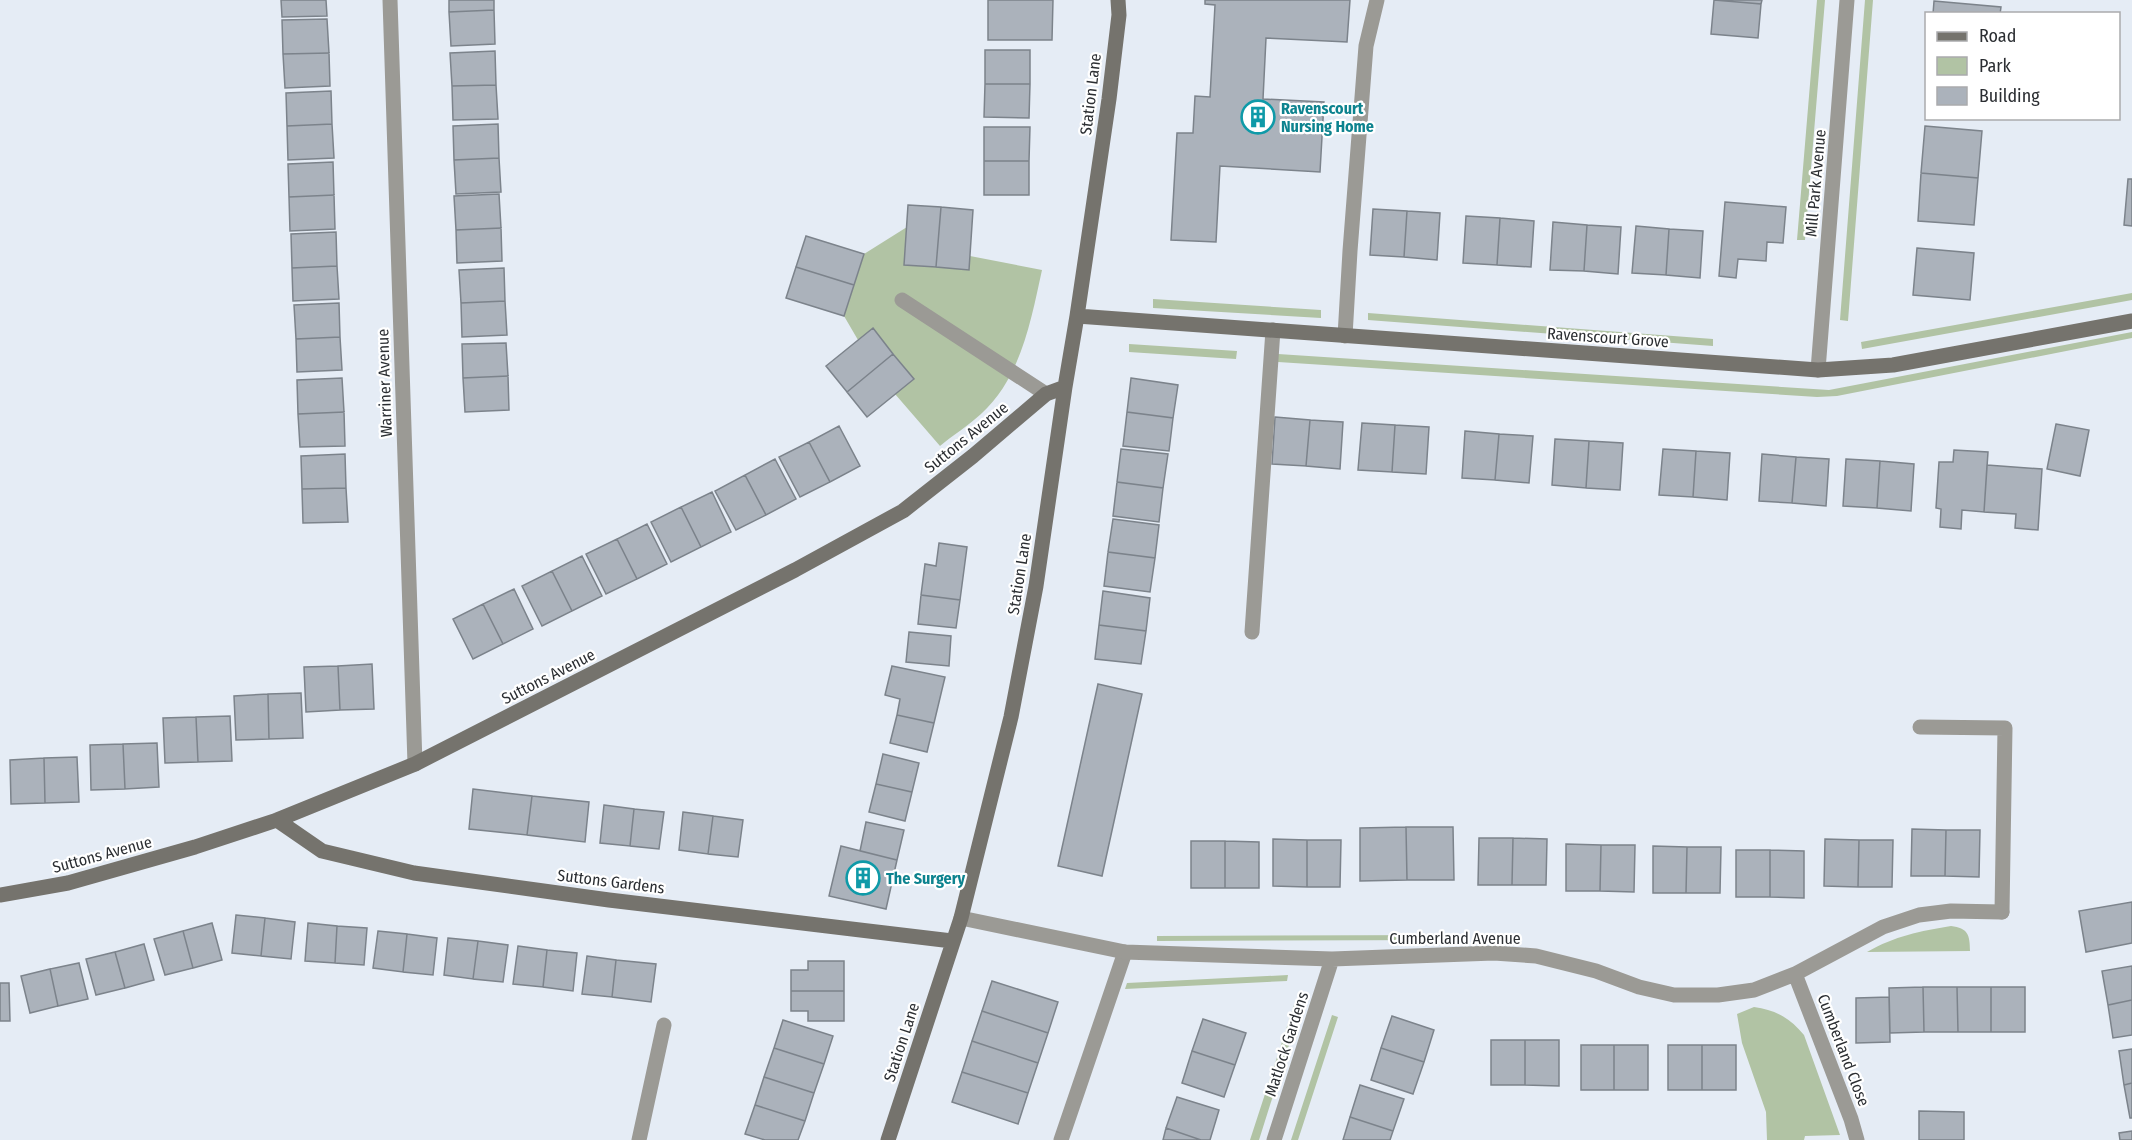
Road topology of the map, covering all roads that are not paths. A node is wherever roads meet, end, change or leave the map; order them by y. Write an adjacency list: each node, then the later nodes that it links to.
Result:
1 (390, 0): 15 (street, Warriner Avenue)
2 (1118, 0): 6 (street, Station Lane)
3 (1377, 0): 9 (street)
4 (1847, 0): 10 (street, Mill Park Avenue)
5 (902, 300): 12 (street)
6 (1077, 316): 8 (street, Ravenscourt Grove); 11 (street, Station Lane)
7 (2132, 321): 10 (street, Ravenscourt Grove)
8 (1273, 330): 9 (street, Ravenscourt Grove); 13 (street)
9 (1345, 336): 10 (street, Ravenscourt Grove)
10 (1818, 370)
11 (1065, 387): 12 (street, Suttons Avenue); 18 (street, Station Lane)
12 (1046, 394): 15 (street, Suttons Avenue)
13 (1252, 632)
14 (1920, 727): 22 (street, Cumberland Avenue)
15 (415, 764): 16 (street, Suttons Avenue)
16 (277, 820): 17 (street, Suttons Avenue); 19 (street, Suttons Gardens)
17 (0, 895)
18 (961, 918): 19 (street, Station Lane); 20 (street, Cumberland Avenue)
19 (952, 941): 25 (street, Station Lane)
20 (1125, 952): 21 (street, Cumberland Avenue); 26 (street)
21 (1332, 958): 22 (street, Cumberland Avenue); 27 (street, Matlock Gardens)
22 (1795, 974): 28 (street, Cumberland Close)
23 (664, 1025): 24 (street)
24 (639, 1140)
25 (888, 1140)
26 (1061, 1140)
27 (1274, 1140)
28 (1857, 1140)

